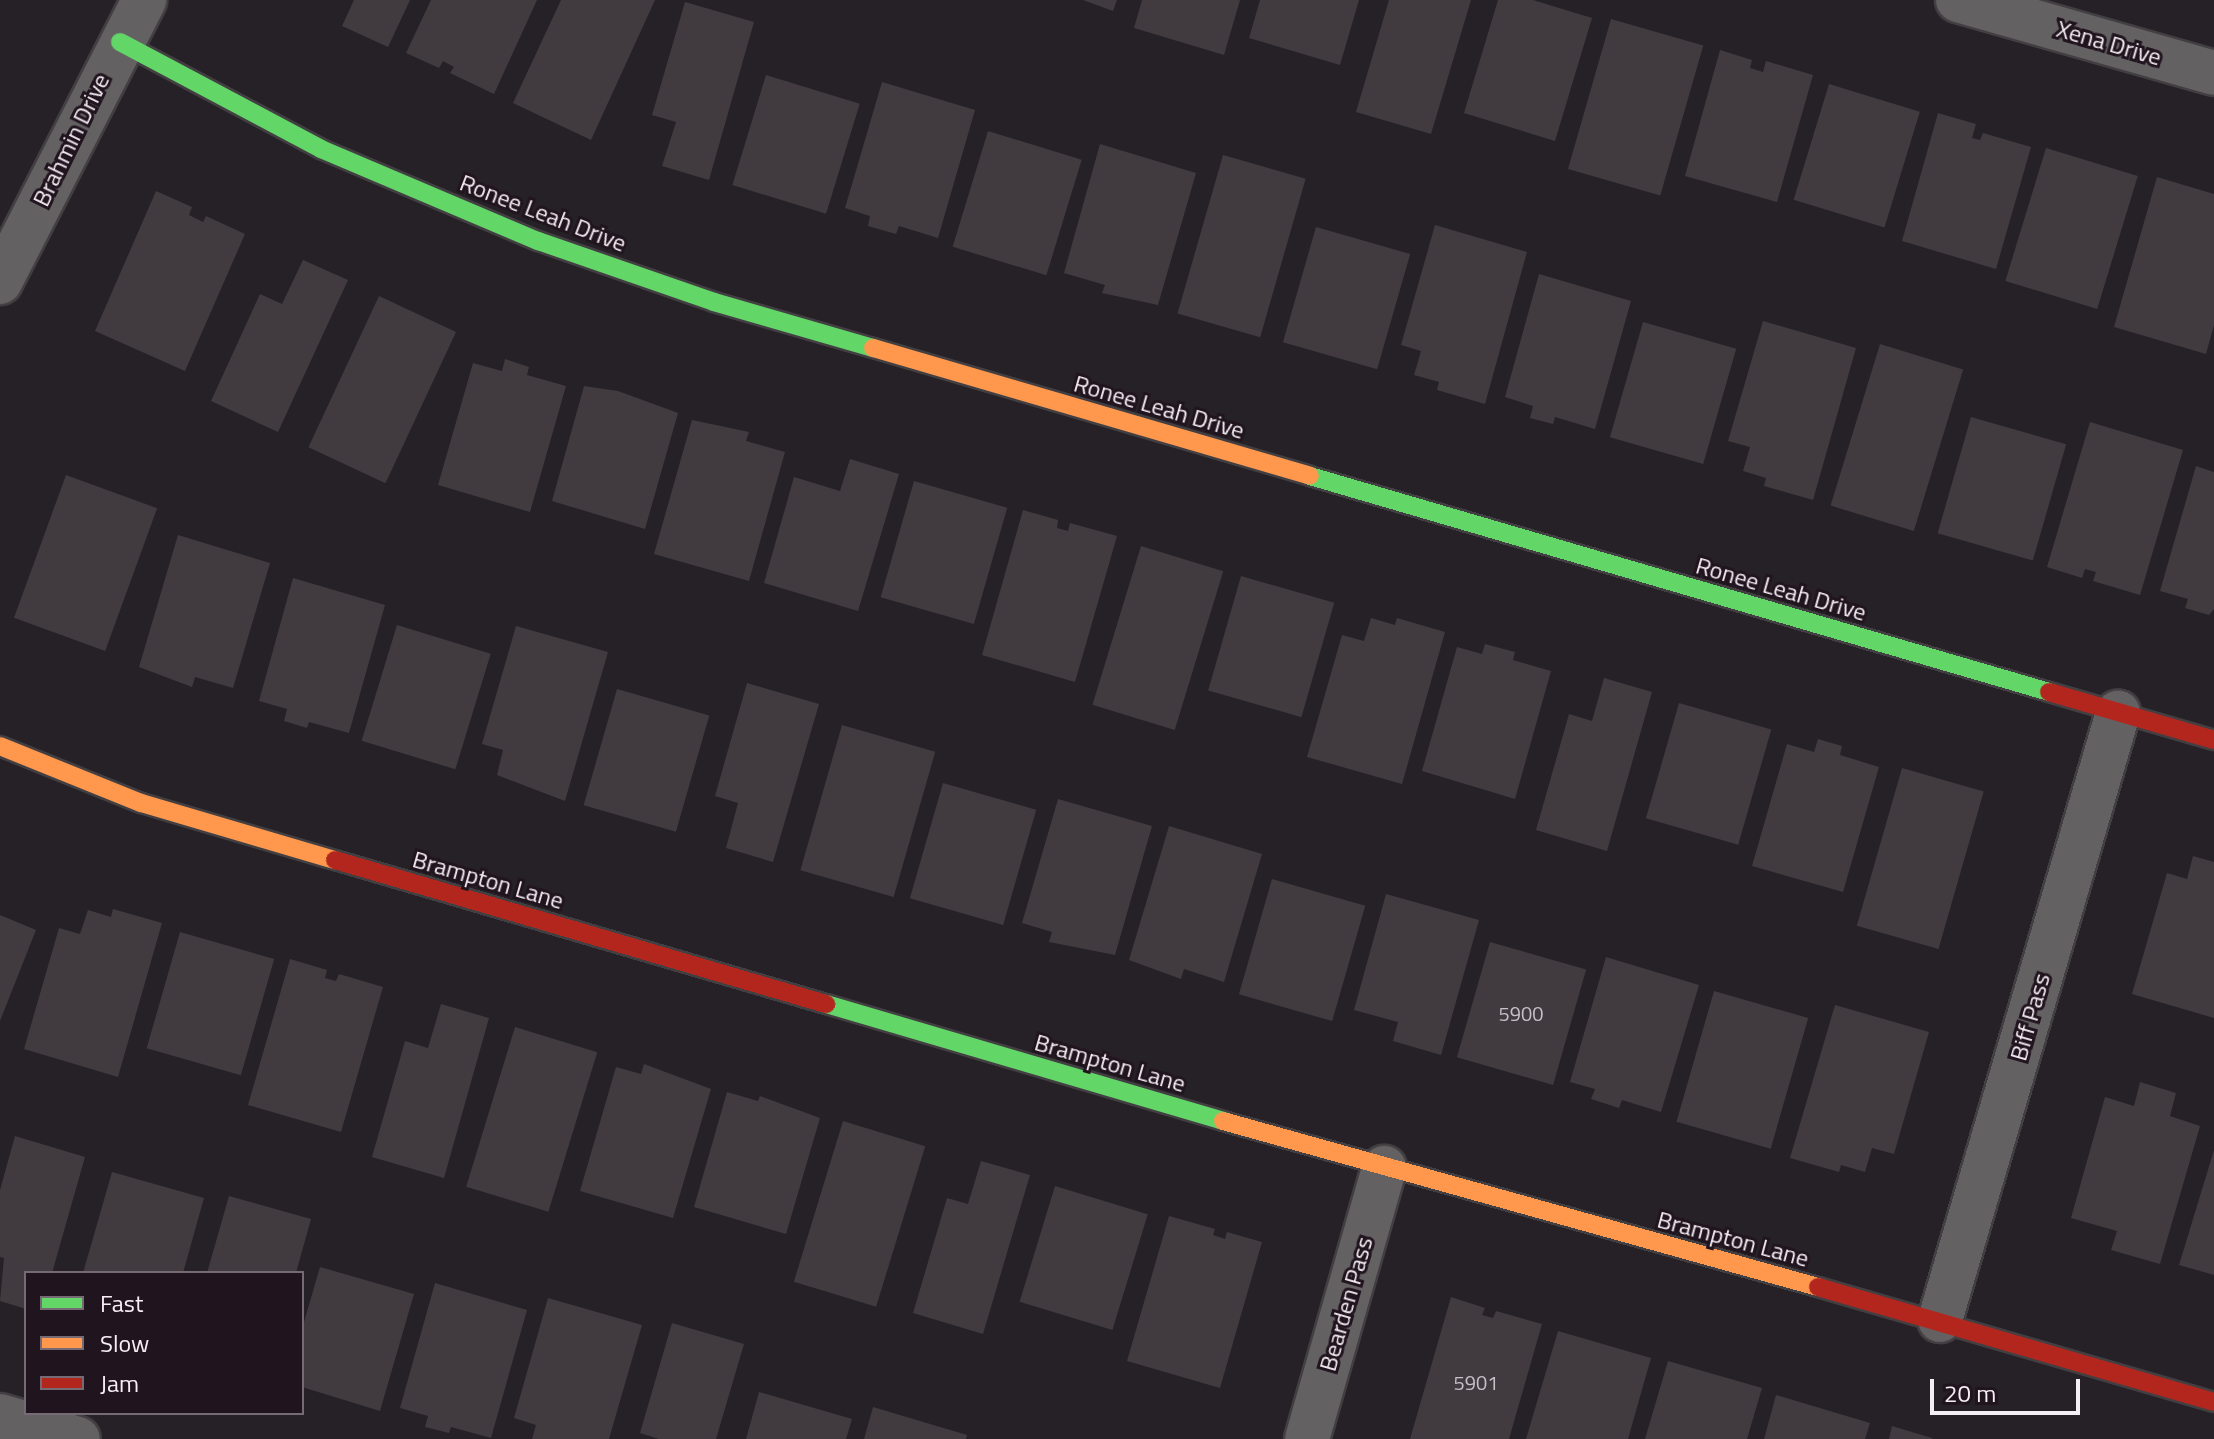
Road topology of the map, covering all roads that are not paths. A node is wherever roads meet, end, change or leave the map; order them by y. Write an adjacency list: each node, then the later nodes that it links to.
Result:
1 (144, 0): 3 (street, Brahmin Drive)
2 (1958, 0): 4 (street, Xena Drive)
3 (120, 42): 5 (street, Brahmin Drive); 6 (street, Ronee Leah Drive)
4 (2214, 73)
5 (0, 282)
6 (2118, 713): 7 (street, Ronee Leah Drive); 10 (street, Biff Pass)
7 (2214, 740)
8 (0, 746): 9 (street, Brampton Lane)
9 (1384, 1168): 10 (street, Brampton Lane); 14 (street, Bearden Pass)
10 (1940, 1320): 11 (street, Brampton Lane)
11 (2214, 1402)
12 (0, 1416): 13 (street)
13 (78, 1439)
14 (1307, 1439)

